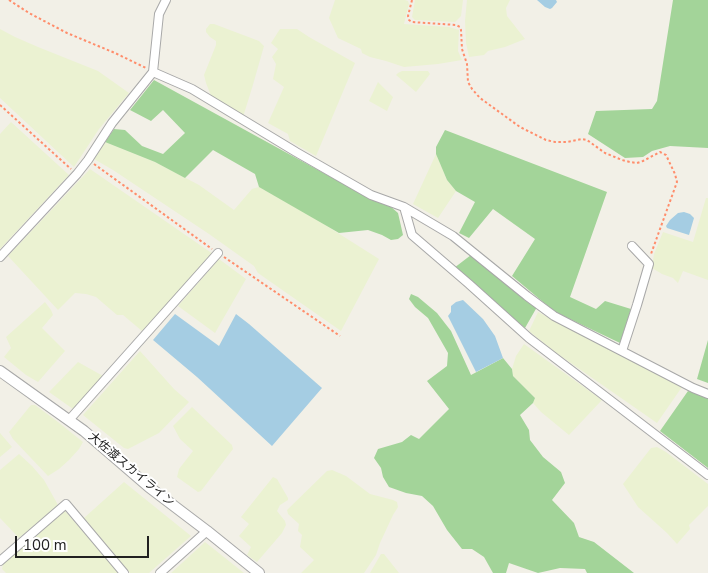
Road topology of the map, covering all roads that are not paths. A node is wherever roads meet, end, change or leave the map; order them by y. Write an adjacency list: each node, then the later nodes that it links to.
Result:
1 (166, 0): 2 (street)
2 (153, 72): 3 (street); 6 (street)
3 (404, 207): 7 (street); 11 (street)
4 (632, 246): 7 (street)
5 (218, 253): 10 (street)
6 (0, 257)
7 (622, 351): 9 (street)
8 (0, 372): 10 (street, 大佐渡スカイライン)
9 (708, 394)
10 (69, 420): 12 (street, 大佐渡スカイライン)
11 (708, 475)
12 (208, 532): 15 (street); 16 (street, 大佐渡スカイライン)
13 (0, 561): 14 (street)
14 (124, 573)
15 (160, 573)
16 (258, 573)

